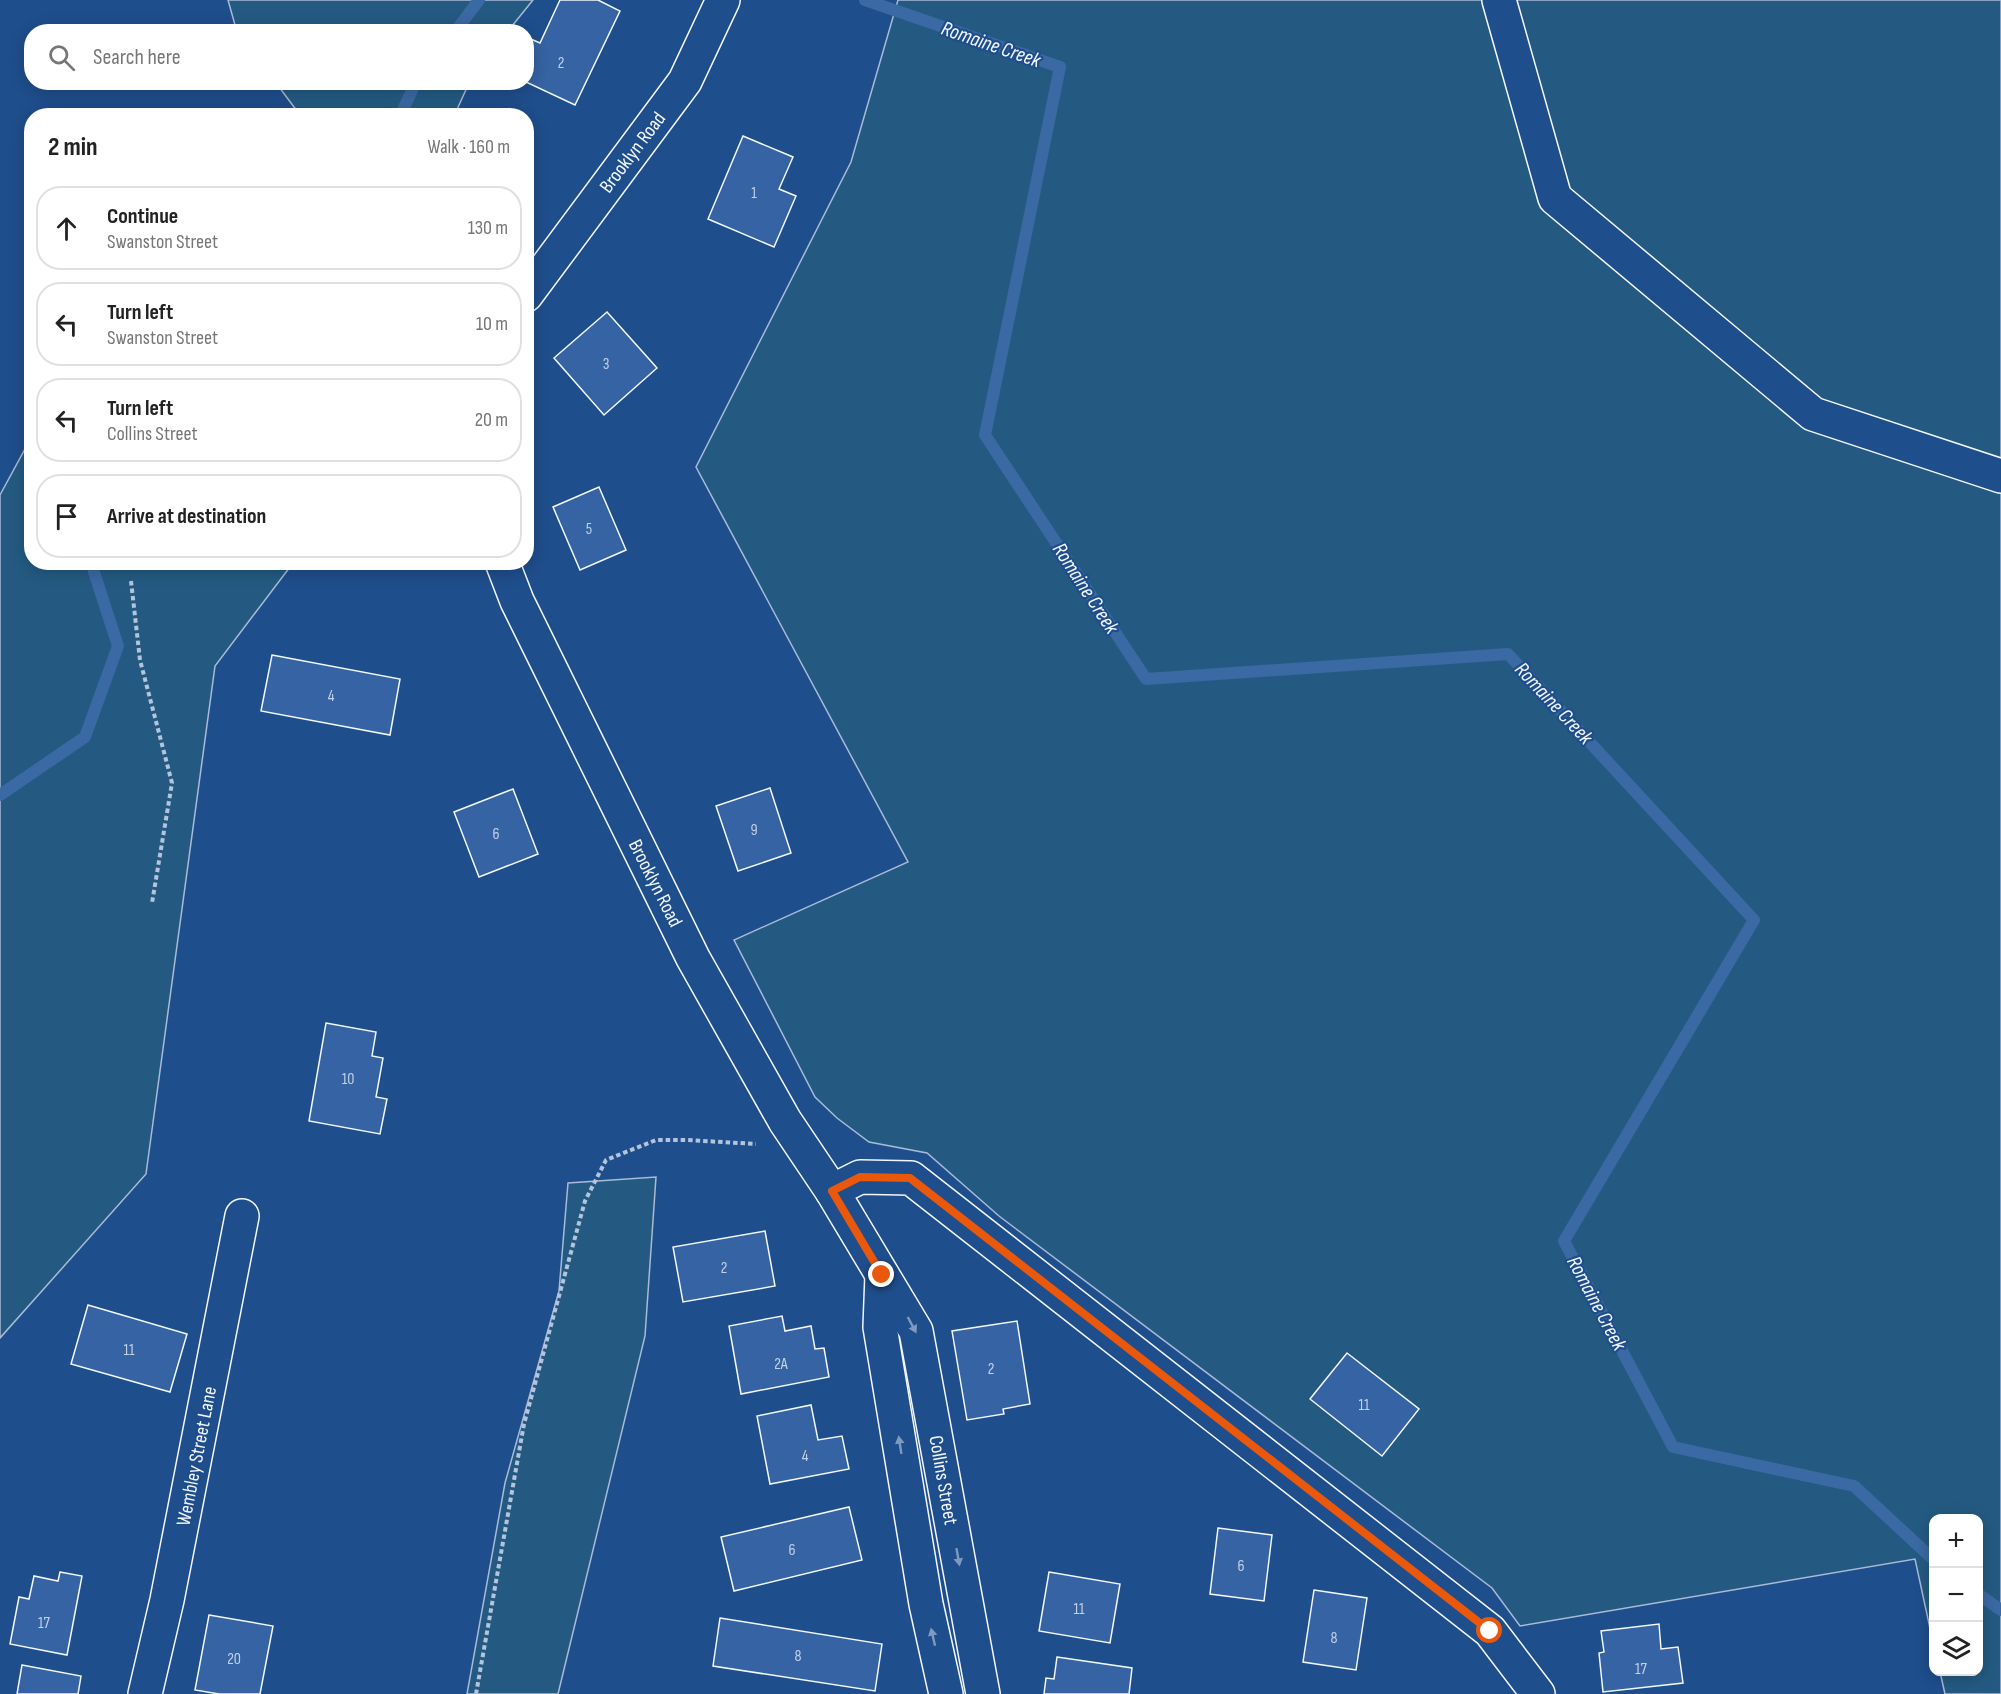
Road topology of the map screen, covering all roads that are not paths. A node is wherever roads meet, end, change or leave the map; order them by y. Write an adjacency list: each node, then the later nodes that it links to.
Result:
1 (723, 0): 3 (street, Brooklyn Road)
2 (1499, 0): 4 (street)
3 (534, 284)
4 (2001, 476)
5 (505, 570): 6 (street, Brooklyn Road)
6 (832, 1191): 8 (street, Collins Street); 12 (street)
7 (242, 1216): 9 (street, Wembley Street Lane)
8 (882, 1275): 10 (street, Collins Street, one-way to 8); 11 (street, Collins Street, one-way to 11)
9 (145, 1694)
10 (946, 1694)
11 (983, 1694)
12 (1538, 1694)

